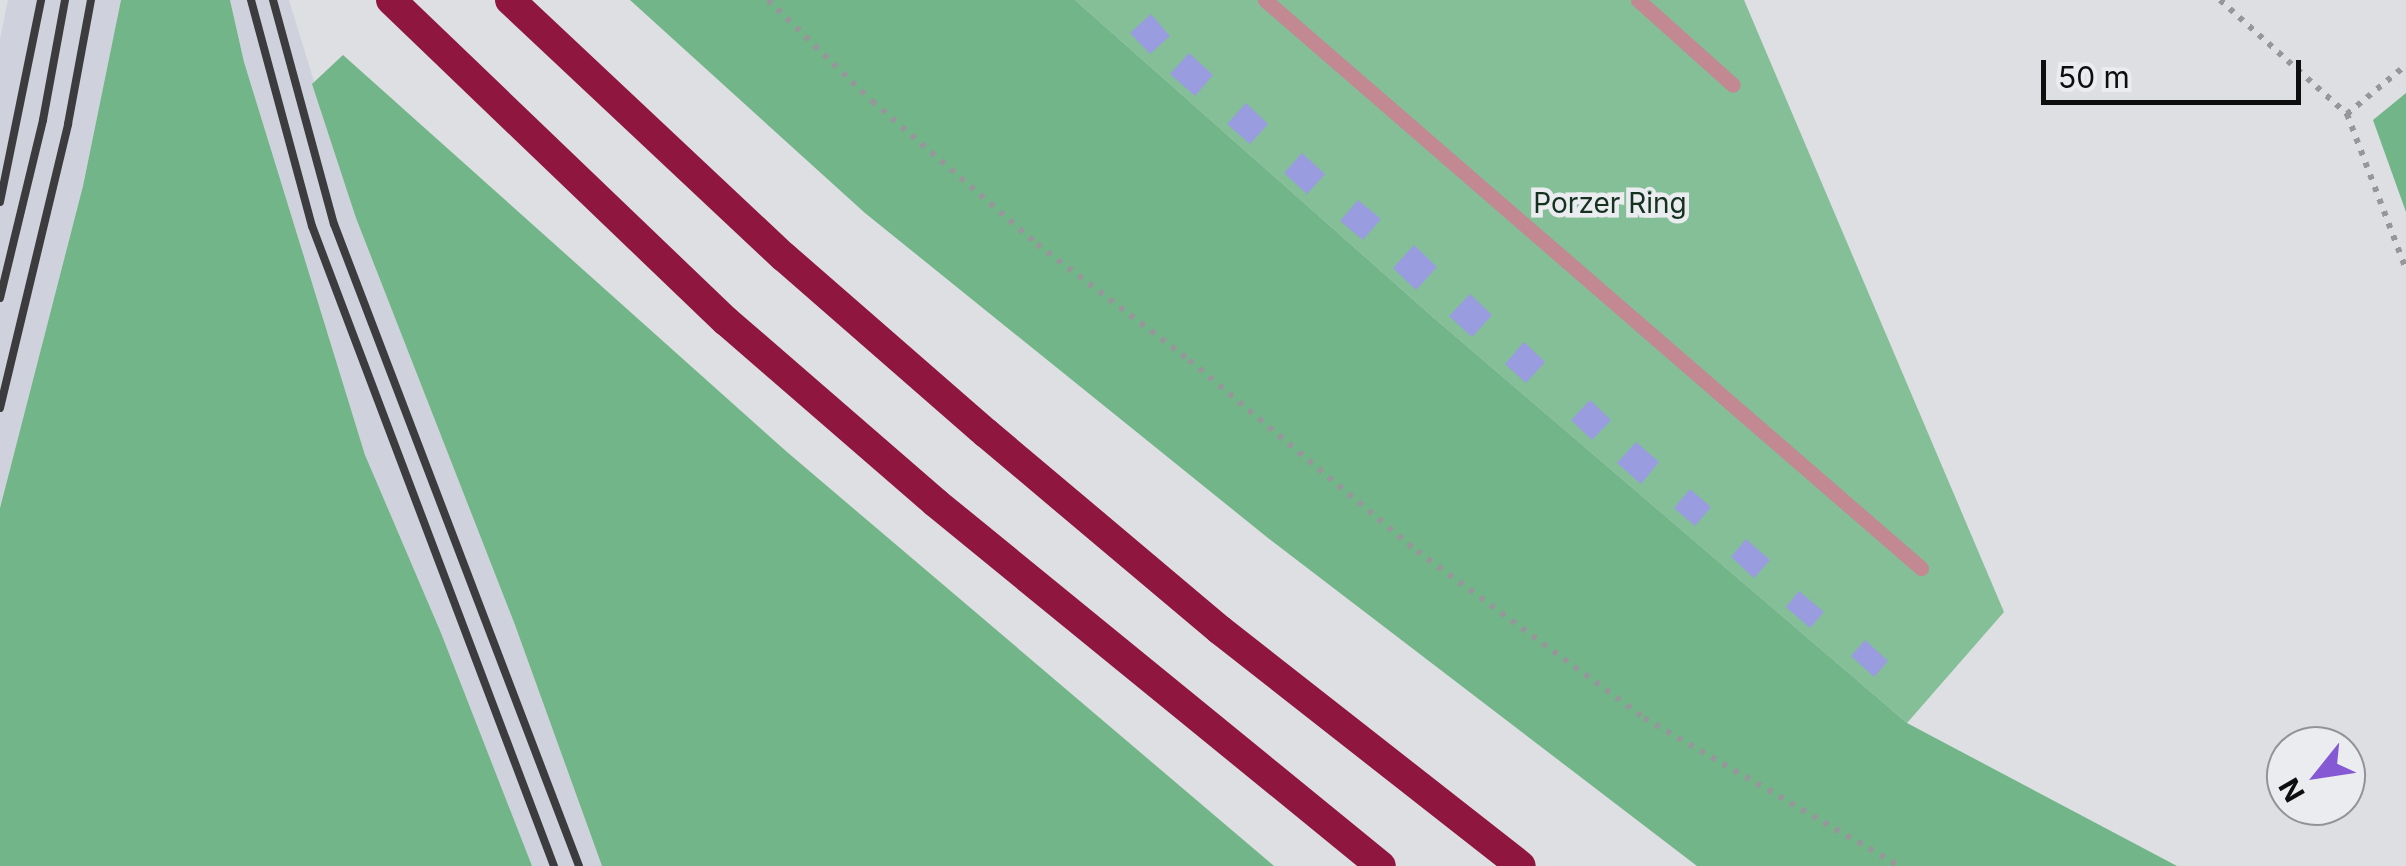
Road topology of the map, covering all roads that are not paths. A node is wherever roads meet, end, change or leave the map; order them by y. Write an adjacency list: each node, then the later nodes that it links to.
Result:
1 (391, 0): 7 (highway)
2 (510, 0): 8 (highway)
3 (1265, 0): 6 (lane)
4 (1638, 0): 5 (lane)
5 (1734, 85)
6 (1921, 568)
7 (1380, 866)
8 (1521, 866)

